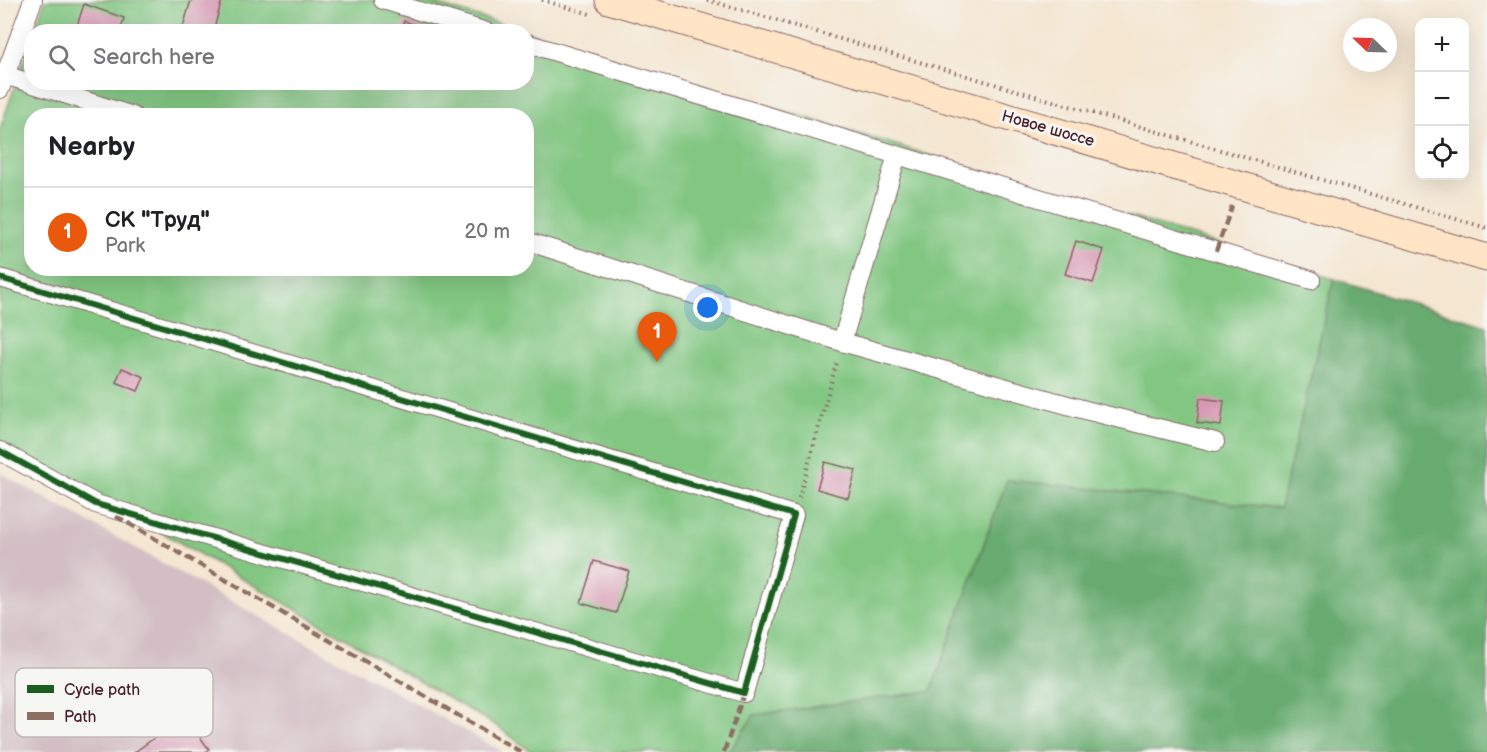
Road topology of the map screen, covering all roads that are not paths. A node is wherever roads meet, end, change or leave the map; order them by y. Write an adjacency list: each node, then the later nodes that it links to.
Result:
1 (33, 0): 4 (street)
2 (383, 0): 5 (street)
3 (609, 0): 14 (main road, Новое шоссе)
4 (24, 24)
5 (461, 24)
6 (24, 25): 8 (street)
7 (534, 45): 12 (street)
8 (3, 82): 9 (street)
9 (24, 87)
10 (34, 90): 11 (street)
11 (102, 108)
12 (897, 156): 16 (street); 17 (street)
13 (534, 245): 17 (street)
14 (1487, 258)
15 (0, 278): 19 (street)
16 (1311, 280)
17 (842, 342): 18 (street)
18 (1215, 442)
19 (0, 451)

